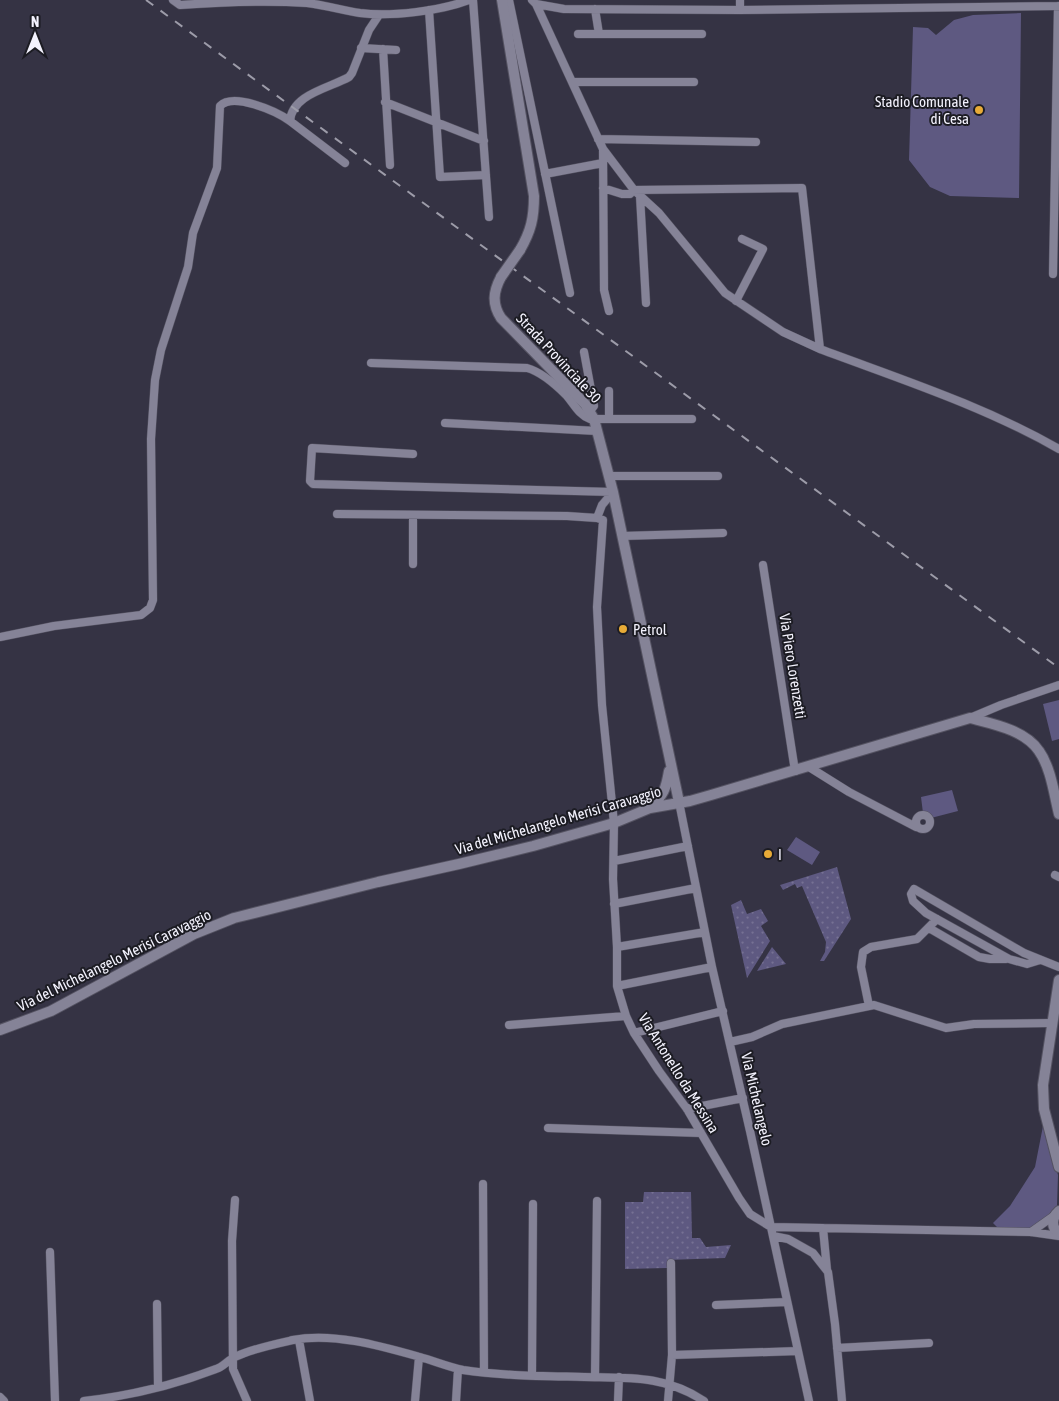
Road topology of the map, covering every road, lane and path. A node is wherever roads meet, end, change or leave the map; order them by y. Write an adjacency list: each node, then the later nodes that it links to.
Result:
1 (173, 0): 19 (street)
2 (470, 0): 15 (street)
3 (474, 0): 32 (street)
4 (502, 0): 53 (street, Strada Provinciale 30, bridge)
5 (509, 0): 38 (street)
6 (683, 0): 17 (street)
7 (740, 0): 18 (street)
8 (836, 0): 13 (street)
9 (870, 0): 14 (street)
10 (534, 2): 16 (street); 26 (street)
11 (1030, 4): 12 (street); 14 (street)
12 (1059, 6): 44 (street)
13 (836, 9): 14 (street); 18 (street)
14 (870, 9)
15 (429, 10): 19 (street); 30 (street)
16 (595, 10): 17 (street); 21 (street)
17 (683, 10): 18 (street)
18 (740, 10)
19 (379, 15): 23 (street)
20 (578, 34): 21 (street)
21 (599, 34): 22 (street)
22 (702, 34)
23 (362, 48): 24 (street); 29 (street)
24 (383, 49): 25 (street); 28 (street)
25 (396, 50)
26 (572, 82): 27 (street); 31 (street)
27 (694, 82)
28 (385, 102): 30 (street); 37 (street)
29 (290, 121): 35 (street); 70 (street)
30 (436, 122): 32 (street); 39 (street)
31 (598, 140): 33 (street); 34 (street)
32 (484, 141): 39 (street)
33 (756, 142)
34 (603, 149): 36 (street); 41 (street)
35 (345, 163)
36 (602, 164): 38 (street); 40 (street)
37 (390, 165)
38 (545, 174): 45 (street)
39 (486, 176): 42 (street)
40 (603, 188): 41 (street); 48 (street)
41 (637, 193): 46 (street); 47 (street); 49 (street)
42 (489, 217)
43 (742, 239): 46 (street)
44 (1053, 274)
45 (570, 292)
46 (736, 301): 49 (street)
47 (646, 304)
48 (609, 311)
49 (820, 348): 58 (street)
50 (584, 352): 53 (street)
51 (371, 363): 53 (street)
52 (609, 391): 54 (street)
53 (592, 415): 54 (street); 57 (street, Strada Provinciale 30)
54 (609, 419): 55 (street)
55 (692, 419)
56 (445, 423): 57 (street)
57 (597, 430): 60 (street, Strada Provinciale 30)
58 (1059, 449)
59 (413, 454): 62 (street)
60 (609, 476): 61 (street); 62 (street, Strada Provinciale 30)
61 (718, 476)
62 (613, 492): 65 (street); 67 (street, Strada Provinciale 30)
63 (337, 514): 64 (street)
64 (413, 515): 65 (street); 68 (street)
65 (597, 518): 79 (street, Via Antonello da Messina)
66 (723, 533): 67 (street)
67 (622, 536): 73 (street, Strada Provinciale 30)
68 (413, 564)
69 (764, 565): 75 (street, Via Piero Lorenzetti)
70 (0, 637)
71 (1059, 685): 72 (street)
72 (970, 718): 74 (street, Via del Michelangelo Merisi Caravaggio); 78 (street)
73 (670, 765): 76 (street, Strada Provinciale 30); 77 (street)
74 (809, 767): 75 (street, Via del Michelangelo Merisi Caravaggio); 80 (street)
75 (795, 771): 76 (street, Via del Michelangelo Merisi Caravaggio)
76 (679, 802): 77 (street, Via del Michelangelo Merisi Caravaggio); 81 (street, Via Michelangelo)
77 (650, 808): 79 (street, Via del Michelangelo Merisi Caravaggio)
78 (1059, 814)
79 (614, 823): 82 (street, Via Antonello da Messina); 100 (street, Via del Michelangelo Merisi Caravaggio)
80 (916, 827)
81 (688, 846): 82 (street); 83 (street, Via Michelangelo)
82 (614, 861): 84 (street, Via Antonello da Messina)
83 (696, 888): 84 (street); 87 (street, Via Michelangelo)
84 (614, 904): 88 (street, Via Antonello da Messina)
85 (937, 919): 86 (street); 89 (street); 90 (street)
86 (929, 928): 89 (street); 95 (street)
87 (705, 932): 88 (street); 91 (street, Via Michelangelo)
88 (617, 947): 94 (street, Via Antonello da Messina)
89 (1009, 959): 90 (street)
90 (1040, 960): 92 (street)
91 (712, 967): 94 (street); 96 (street, Via Michelangelo)
92 (1059, 967)
93 (1059, 980): 98 (street)
94 (617, 986): 97 (street, Via Antonello da Messina)
95 (869, 1006): 98 (street); 102 (street)
96 (723, 1011): 101 (street); 102 (street, Via Michelangelo)
97 (626, 1016): 99 (street); 101 (street, Via Antonello da Messina)
98 (1052, 1023): 107 (street)
99 (509, 1025)
100 (0, 1030)
101 (634, 1033): 104 (street, Via Antonello da Messina)
102 (730, 1042): 103 (street, Via Michelangelo)
103 (743, 1098): 104 (street); 113 (street, Via Michelangelo)
104 (687, 1109): 106 (street, Via Antonello da Messina)
105 (548, 1128): 106 (street)
106 (701, 1134): 113 (street, Via Antonello da Messina)
107 (1059, 1167)
108 (483, 1184): 132 (street)
109 (235, 1200): 129 (street)
110 (597, 1200): 134 (street)
111 (533, 1204): 133 (street)
112 (1057, 1213): 115 (street); 116 (street)
113 (771, 1227): 114 (street); 117 (street, Via Michelangelo)
114 (823, 1228): 115 (street); 120 (street)
115 (1031, 1232): 116 (street)
116 (1059, 1235)
117 (773, 1236): 120 (street); 121 (street, Via Michelangelo)
118 (50, 1252): 140 (street)
119 (671, 1262): 128 (street)
120 (828, 1272): 126 (street)
121 (787, 1302): 123 (street); 127 (street, Via Michelangelo)
122 (157, 1304): 137 (street)
123 (716, 1305)
124 (299, 1340): 129 (street); 130 (street); 143 (street)
125 (929, 1343): 126 (street)
126 (837, 1348): 150 (street)
127 (798, 1351): 128 (street); 149 (street, Via Michelangelo)
128 (672, 1355): 136 (street)
129 (234, 1357): 137 (street); 142 (street)
130 (420, 1357): 131 (street); 144 (street)
131 (458, 1368): 132 (street); 145 (street)
132 (484, 1372): 133 (street)
133 (532, 1375): 134 (street)
134 (595, 1377): 135 (street)
135 (619, 1378): 136 (street); 146 (street)
136 (669, 1384): 147 (street); 148 (street)
137 (158, 1387): 141 (street)
138 (0, 1397): 139 (street)
139 (4, 1401)
140 (55, 1401)
141 (84, 1401)
142 (247, 1401)
143 (310, 1401)
144 (415, 1401)
145 (456, 1401)
146 (618, 1401)
147 (668, 1401)
148 (704, 1401)
149 (809, 1401)
150 (842, 1401)

